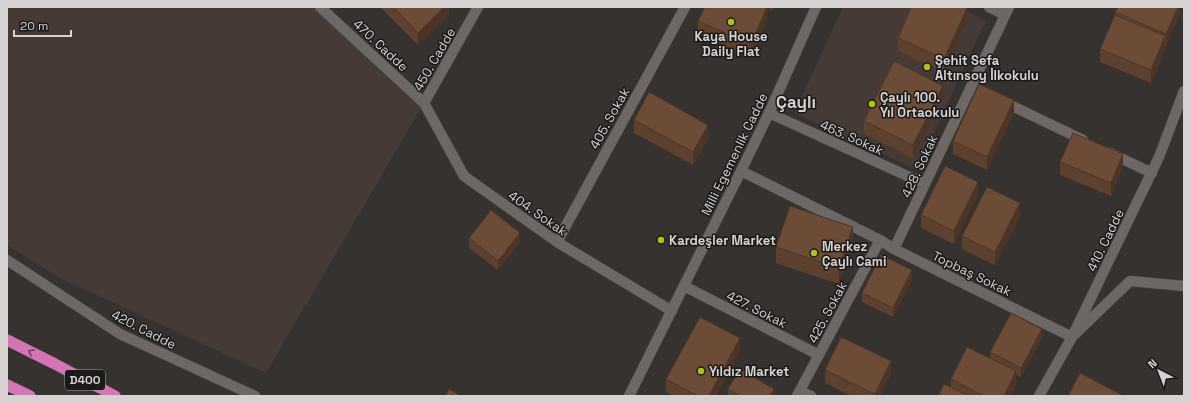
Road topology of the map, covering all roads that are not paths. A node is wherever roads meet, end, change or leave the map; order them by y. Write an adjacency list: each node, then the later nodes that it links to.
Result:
1 (320, 7): 9 (street, 470. Cadde)
2 (478, 7): 9 (street, 450. Cadde)
3 (685, 7): 17 (street, 405. Sokak)
4 (816, 7): 10 (street, Milli Egemenlik Cadde)
5 (990, 7): 6 (street)
6 (1007, 11): 15 (street, 428. Sokak)
7 (1184, 91): 14 (street, 410. Cadde)
8 (992, 96): 11 (street)
9 (424, 103): 17 (street, 404. Sokak)
10 (769, 113): 13 (street, Milli Egemenlik Cadde); 15 (street, 463. Sokak)
11 (1089, 143)
12 (1103, 149): 14 (street)
13 (741, 171): 16 (street, Topbaş Sokak); 20 (street, Milli Egemenlik Cadde)
14 (1152, 173): 23 (street, 410. Cadde)
15 (925, 184): 18 (street, 428. Sokak)
16 (880, 240): 18 (street, Topbaş Sokak); 25 (street, 425. Sokak)
17 (557, 242): 22 (street, 404. Sokak)
18 (894, 249): 23 (street, Topbaş Sokak)
19 (7, 260): 30 (street, 420. Cadde)
20 (684, 286): 22 (street, Milli Egemenlik Cadde); 25 (street, 427. Sokak)
21 (1184, 286): 23 (street)
22 (672, 311): 31 (street, Milli Egemenlik Cadde)
23 (1072, 337): 33 (street, 410. Cadde)
24 (7, 340): 29 (highway, D400, one-way to 24)
25 (819, 355): 27 (street, 425. Sokak)
26 (7, 385): 28 (highway)
27 (799, 393): 32 (street)
28 (30, 396)
29 (115, 396)
30 (255, 396)
31 (629, 396)
32 (811, 396)
33 (1039, 396)

